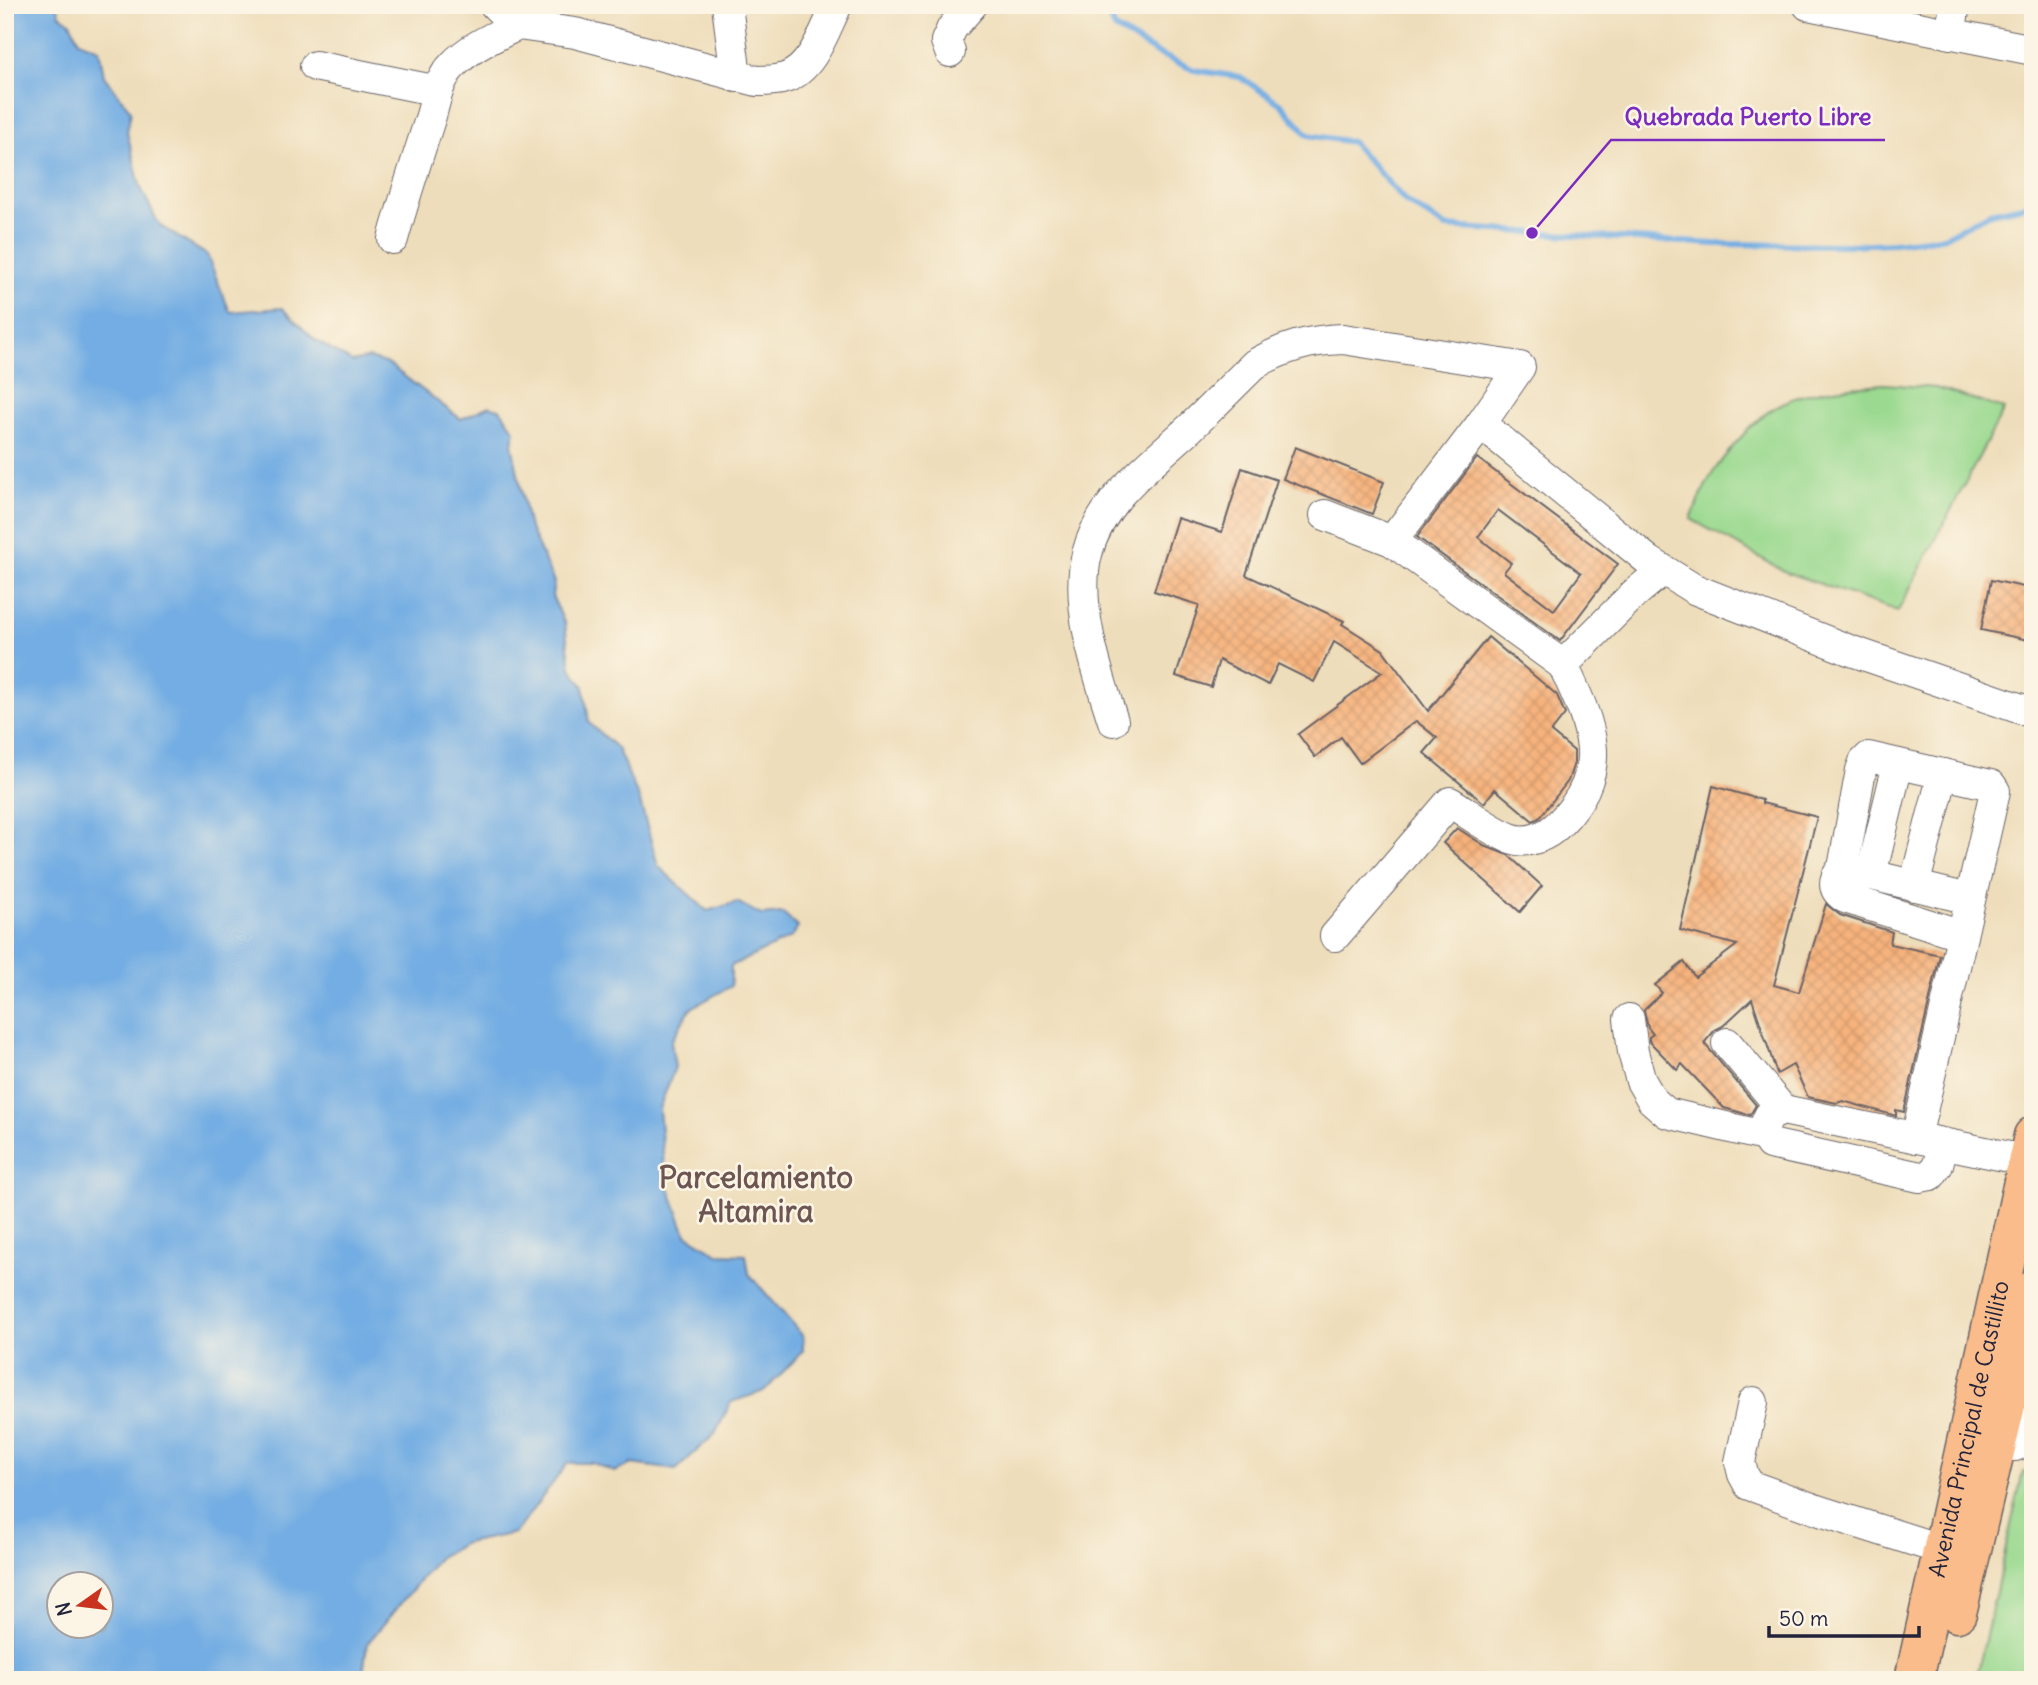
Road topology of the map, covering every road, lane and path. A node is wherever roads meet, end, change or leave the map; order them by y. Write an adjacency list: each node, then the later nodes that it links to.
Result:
1 (495, 5): 9 (street)
2 (727, 5): 13 (street)
3 (837, 5): 13 (street)
4 (972, 5): 11 (street)
5 (1808, 5): 6 (street)
6 (1856, 10): 8 (street)
7 (573, 19): 9 (street); 13 (street)
8 (1952, 19): 10 (street)
9 (518, 25): 14 (street)
10 (2033, 50)
11 (950, 52)
12 (315, 66): 14 (street)
13 (736, 78)
14 (438, 90): 15 (street)
15 (393, 239)
16 (1481, 424): 18 (street); 19 (street); 22 (street)
17 (1325, 515): 18 (street)
18 (1391, 541): 20 (street)
19 (1663, 570): 20 (street); 21 (street)
20 (1563, 665): 28 (street)
21 (2033, 713)
22 (1113, 722)
23 (1943, 774): 24 (street); 25 (street); 26 (street)
24 (1857, 872): 25 (street); 27 (street)
25 (1914, 886): 26 (street)
26 (1969, 899): 27 (street)
27 (1962, 935): 33 (street)
28 (1335, 936)
29 (1629, 1019): 32 (street)
30 (1727, 1043): 31 (street)
31 (1783, 1110): 32 (street); 33 (street)
32 (1764, 1136): 33 (street)
33 (1929, 1140): 34 (street)
34 (2031, 1153): 39 (main road, Avenida Principal de Castillito)
35 (2033, 1290): 38 (main road, Avenida Principal de Castillito)
36 (1753, 1402): 39 (street)
37 (2033, 1415): 38 (street)
38 (1995, 1445): 39 (main road, Avenida Principal de Castillito)
39 (1956, 1555): 40 (main road, Avenida Principal de Castillito); 41 (main road, Avenida Principal de Castillito)
40 (1914, 1680)
41 (1941, 1680)

